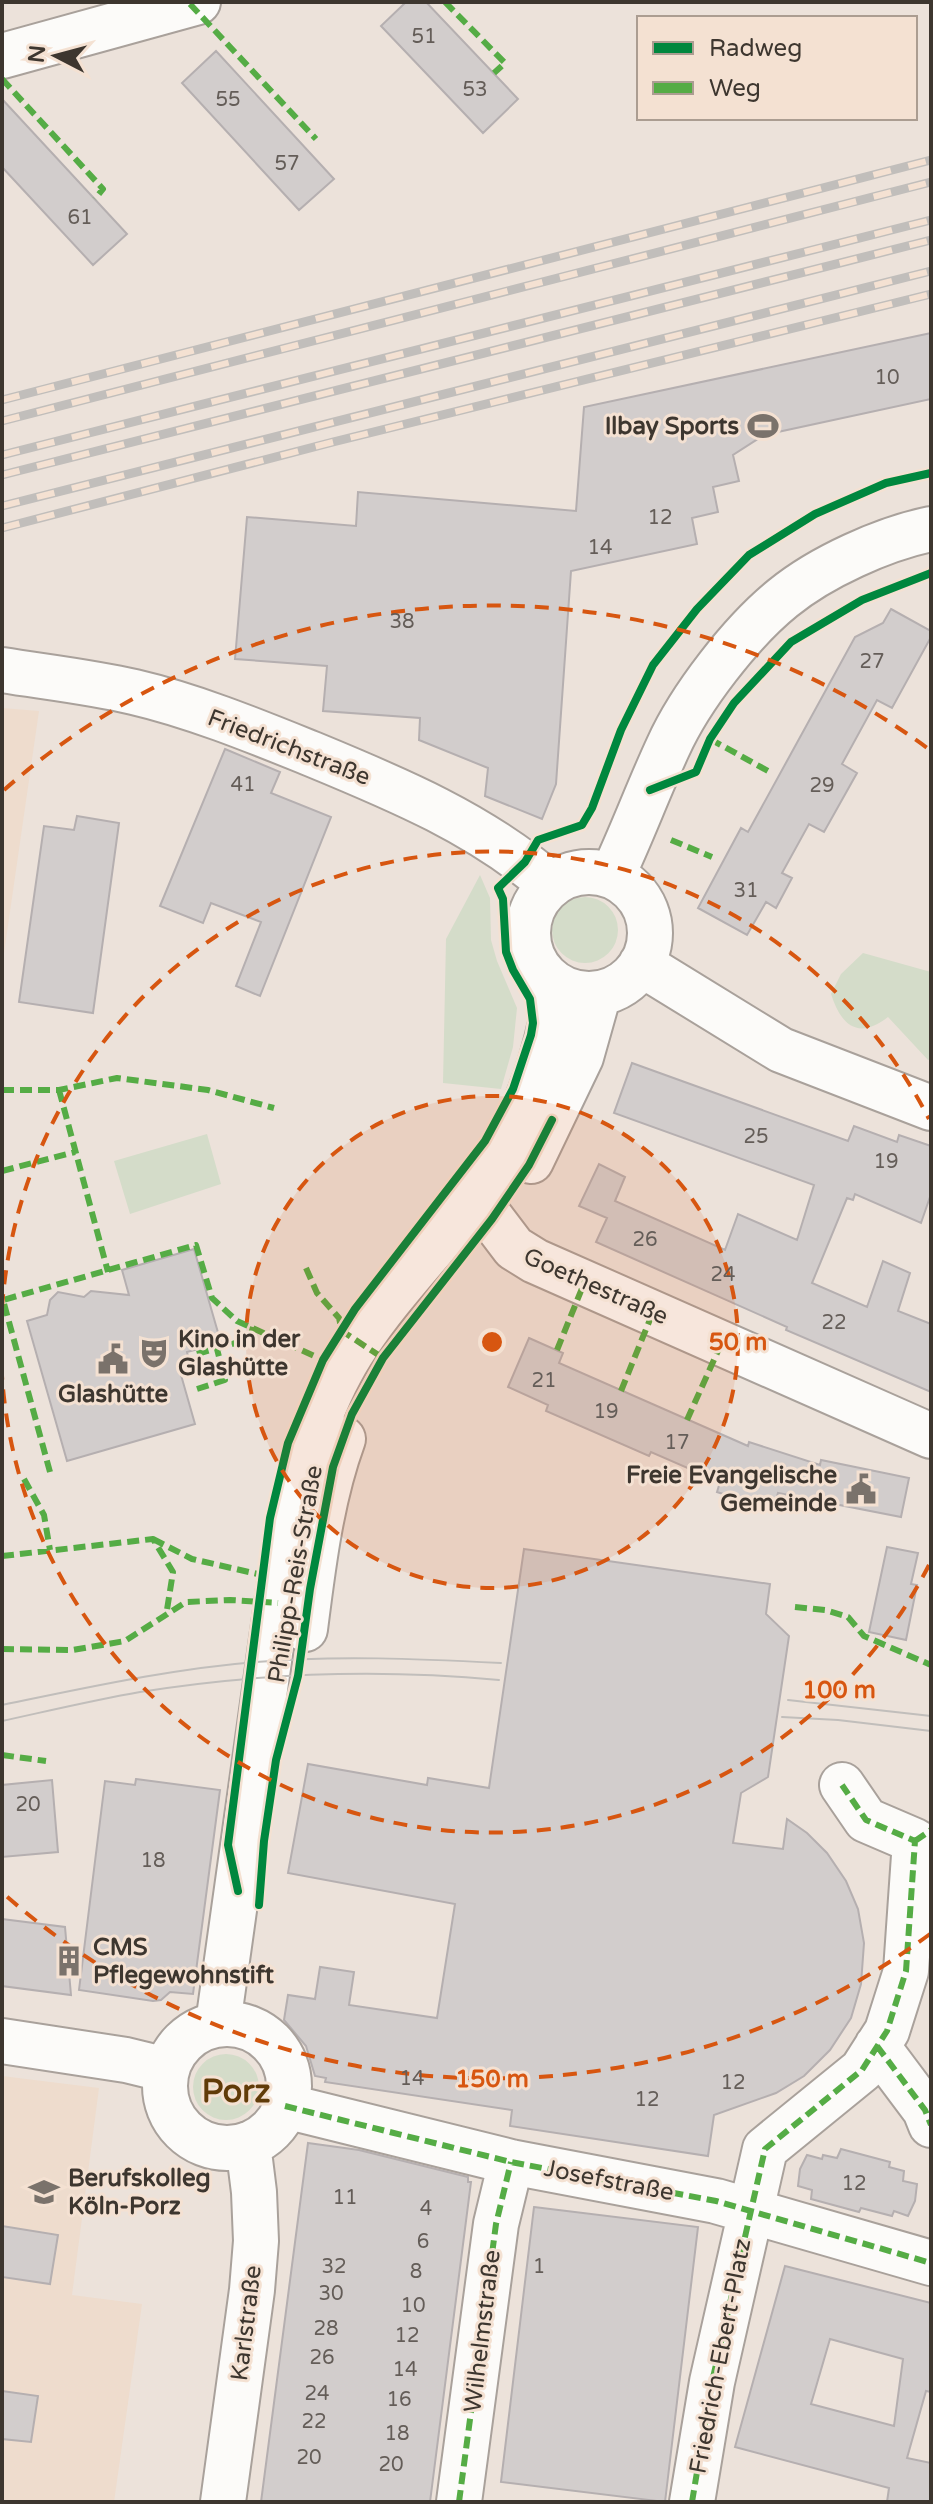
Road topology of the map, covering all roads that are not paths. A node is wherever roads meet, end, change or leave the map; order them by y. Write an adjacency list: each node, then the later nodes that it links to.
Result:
1 (188, 3): 2 (street)
2 (2, 56)
3 (931, 529): 5 (street)
4 (2, 670): 6 (street, Friedrichstraße)
5 (612, 876): 6 (street); 7 (street)
6 (551, 885): 8 (street)
7 (641, 964): 8 (street); 9 (street)
8 (578, 990): 10 (street, Philipp-Reis-Straße); 14 (street, Philipp-Reis-Straße)
9 (931, 1108)
10 (492, 1219): 11 (street, Goethestraße); 14 (street, Philipp-Reis-Straße)
11 (931, 1436)
12 (842, 1785): 13 (street)
13 (923, 1836): 16 (street, Friedrich-Ebert-Platz)
14 (233, 2026): 17 (street); 18 (street)
15 (2, 2041): 17 (street)
16 (877, 2046): 19 (street); 22 (street, Friedrich-Ebert-Platz)
17 (167, 2070): 20 (street)
18 (285, 2106): 20 (street); 21 (street, Josefstraße)
19 (931, 2125)
20 (248, 2144): 24 (street, Karlstraße)
21 (511, 2162): 22 (street, Josefstraße); 25 (street, Wilhelmstraße)
22 (750, 2210): 23 (street, Josefstraße); 26 (street, Friedrich-Ebert-Platz)
23 (931, 2263)
24 (223, 2502)
25 (459, 2502)
26 (692, 2502)

